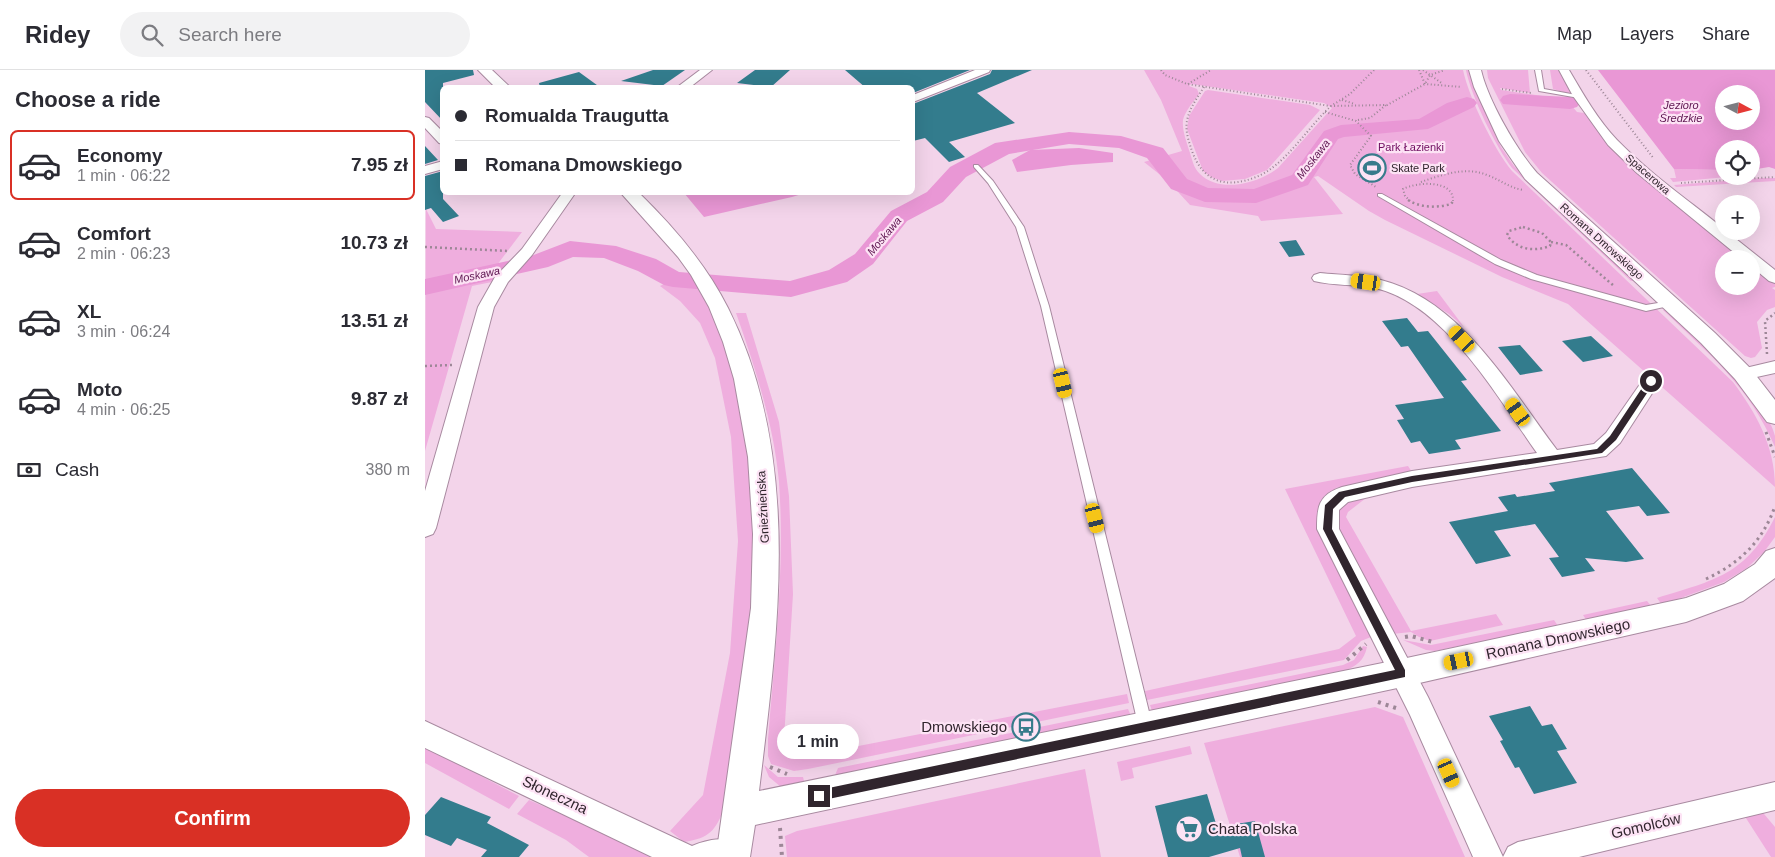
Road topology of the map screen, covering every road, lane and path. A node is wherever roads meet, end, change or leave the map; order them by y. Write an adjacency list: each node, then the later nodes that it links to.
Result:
1 (484, 70): 18 (street)
2 (707, 70): 19 (street)
3 (985, 70): 24 (street)
4 (1161, 70): 16 (path)
5 (1211, 70): 16 (path)
6 (1374, 70): 25 (path)
7 (1421, 70): 15 (path); 17 (path)
8 (1434, 70): 14 (path)
9 (1445, 70): 14 (path)
10 (1475, 70): 49 (street, Romana Dmowskiego)
11 (1539, 70): 23 (lane)
12 (1564, 70): 23 (street, Spacerowa)
13 (1586, 70): 33 (path)
14 (1441, 71): 15 (path)
15 (1430, 75): 17 (path); 20 (path)
16 (1187, 84): 21 (path)
17 (1425, 84): 20 (path); 26 (path)
18 (502, 85)
19 (685, 85)
20 (1443, 85): 22 (path)
21 (1204, 87): 27 (path); 29 (path)
22 (1462, 87)
23 (1579, 96): 48 (street, Spacerowa)
24 (915, 98)
25 (1342, 99): 27 (path); 28 (path)
26 (1387, 105): 28 (path); 30 (path)
27 (1331, 106): 28 (path); 29 (path)
28 (1358, 106)
29 (1324, 112): 30 (path)
30 (1358, 120): 43 (path)
31 (425, 121): 32 (street)
32 (440, 137)
33 (1657, 164)
34 (440, 166): 36 (street)
35 (976, 166): 66 (lane)
36 (425, 170)
37 (1775, 177): 39 (path)
38 (1419, 183): 38 (path); 40 (path)
39 (1680, 183)
40 (1532, 189)
41 (568, 195): 46 (street)
42 (632, 195): 69 (street, Gnieźnieńska)
43 (1380, 196): 50 (lane)
44 (1551, 242): 44 (path); 50 (path)
45 (425, 247): 46 (path)
46 (524, 254): 53 (street)
47 (1320, 278): 58 (street)
48 (1775, 278)
49 (1670, 303): 50 (lane); 55 (street, Romana Dmowskiego)
50 (1637, 306)
51 (1775, 313): 52 (path)
52 (1770, 363): 55 (street)
53 (471, 365): 54 (path); 60 (street)
54 (425, 366)
55 (1743, 374): 57 (street, Romana Dmowskiego)
56 (1651, 381): 58 (street)
57 (1775, 416)
58 (1552, 458): 65 (street)
59 (1775, 506): 62 (path)
60 (425, 528)
61 (1775, 559): 65 (street, Romana Dmowskiego)
62 (1700, 582)
63 (1401, 638): 64 (path)
64 (1441, 641)
65 (1402, 673): 66 (street, Romana Dmowskiego); 75 (street)
66 (1145, 727): 69 (street, Romana Dmowskiego)
67 (425, 734): 72 (street, Słoneczna)
68 (1775, 796): 76 (street, Gomolców)
69 (740, 812): 71 (street, Gnieźnieńska)
70 (780, 824): 74 (path)
71 (733, 855): 73 (street)
72 (684, 857)
73 (700, 857)
74 (782, 857)
75 (1488, 857)
76 (1518, 857)

